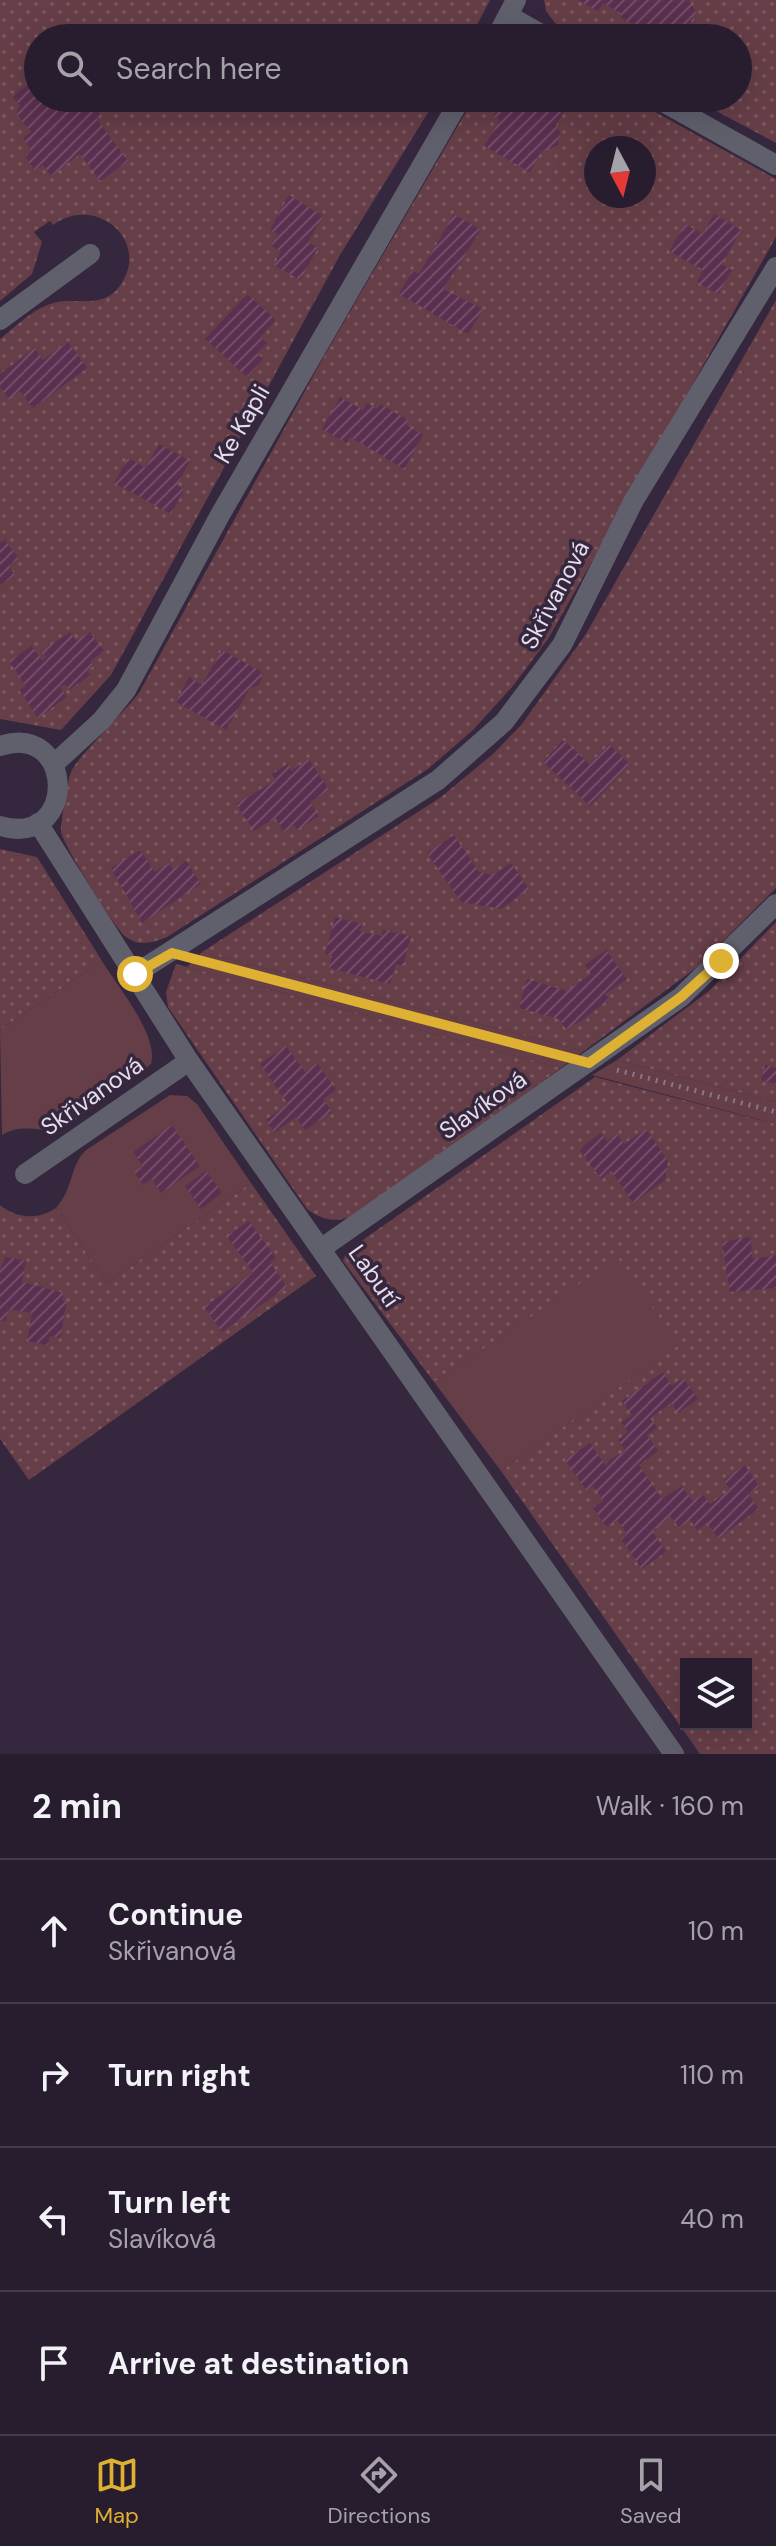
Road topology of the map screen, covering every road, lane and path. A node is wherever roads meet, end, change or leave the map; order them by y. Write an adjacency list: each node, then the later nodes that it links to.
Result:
1 (512, 8): 2 (street)
2 (531, 24)
3 (453, 112): 10 (street, Ke Kapli)
4 (681, 112): 5 (street)
5 (776, 165)
6 (90, 254): 8 (street)
7 (776, 267): 14 (street, Skřivanová)
8 (0, 320)
9 (0, 746): 10 (street)
10 (54, 764): 11 (street)
11 (38, 823): 12 (street); 15 (street, Labutí)
12 (0, 826)
13 (776, 904): 17 (street, Slavíková)
14 (172, 953): 15 (street, Skřivanová); 17 (path)
15 (135, 974): 16 (street, Labutí)
16 (189, 1061): 19 (street, Skřivanová); 20 (street, Labutí)
17 (589, 1063): 18 (path); 20 (street, Slavíková)
18 (776, 1112)
19 (25, 1174)
20 (322, 1248): 21 (street, Labutí)
21 (674, 1754)

